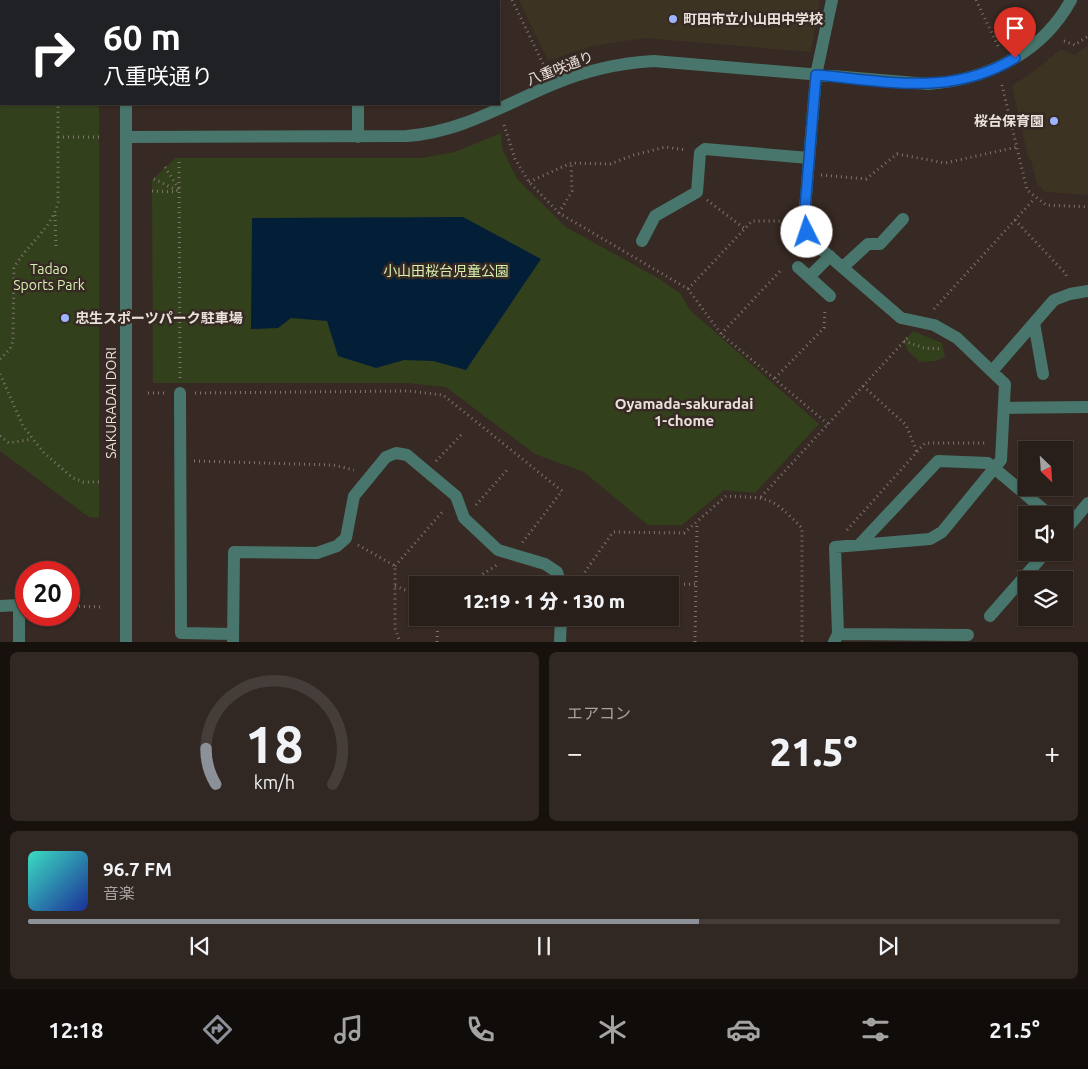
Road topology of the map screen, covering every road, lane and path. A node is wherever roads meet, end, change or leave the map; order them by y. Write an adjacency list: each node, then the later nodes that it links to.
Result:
1 (512, 0): 8 (path)
2 (832, 0): 9 (street)
3 (976, 0): 7 (path)
4 (1071, 0): 9 (street, 八重咲通り)
5 (1088, 36): 6 (path)
6 (1064, 41)
7 (999, 48)
8 (545, 68)
9 (816, 75): 18 (street, 八重咲通り); 21 (street)
10 (1002, 85): 19 (path)
11 (58, 105): 15 (path)
12 (126, 105): 17 (street, SAKURADAI DORI)
13 (358, 105): 18 (street)
14 (504, 125): 27 (path)
15 (58, 137): 16 (path); 34 (path)
16 (102, 137)
17 (126, 137): 18 (street, 八重咲通り); 105 (street, SAKURADAI DORI)
18 (358, 137)
19 (1017, 147): 25 (path); 31 (path)
20 (700, 153): 21 (street); 23 (path); 30 (street)
21 (809, 158): 25 (street)
22 (179, 162): 29 (path)
23 (572, 163): 27 (path); 33 (path)
24 (165, 167): 29 (path)
25 (808, 174): 37 (street)
26 (154, 179): 29 (path)
27 (529, 182): 33 (path)
28 (152, 191): 29 (path)
29 (180, 192): 62 (path)
30 (697, 192): 38 (path); 39 (street)
31 (1036, 198): 32 (path); 36 (path)
32 (1088, 208)
33 (559, 213): 45 (path)
34 (55, 215): 40 (path); 54 (path)
35 (903, 219): 43 (street)
36 (1015, 220): 47 (path); 49 (path)
37 (804, 221): 38 (path); 41 (street)
38 (745, 229): 45 (path)
39 (642, 241)
40 (56, 247)
41 (830, 256): 43 (street); 44 (street)
42 (798, 267): 44 (street); 51 (path)
43 (842, 267): 49 (street)
44 (809, 277): 48 (street)
45 (688, 290): 51 (path)
46 (1088, 291): 47 (street)
47 (1070, 294): 50 (street)
48 (830, 296): 58 (path)
49 (921, 322): 52 (path); 53 (street)
50 (1034, 323): 55 (street); 57 (street)
51 (721, 334): 58 (path)
52 (904, 341): 53 (path); 59 (path)
53 (971, 350): 55 (street)
54 (0, 359)
55 (992, 370): 64 (street)
56 (0, 374): 68 (path)
57 (1043, 374)
58 (774, 378): 65 (path)
59 (863, 386): 65 (path); 69 (path)
60 (148, 393): 61 (path)
61 (158, 393)
62 (180, 393): 70 (street); 85 (path)
63 (1088, 407): 64 (street)
64 (1004, 408): 71 (street)
65 (828, 424): 77 (path)
66 (462, 434): 73 (path)
67 (0, 436): 68 (path)
68 (32, 439): 75 (path)
69 (917, 452)
70 (181, 461): 74 (path); 102 (street)
71 (995, 468): 79 (street); 84 (street); 84 (street)
72 (508, 470): 80 (path)
73 (427, 471): 74 (street); 76 (street)
74 (371, 474): 83 (street)
75 (102, 482)
76 (456, 496): 80 (street); 87 (path)
77 (761, 497): 82 (path); 110 (path)
78 (1088, 503): 81 (street)
79 (1039, 506)
80 (464, 518): 85 (street)
81 (1073, 520)
82 (697, 523): 90 (path); 91 (path)
83 (346, 538): 87 (path); 102 (street)
84 (858, 544): 103 (street)
85 (514, 554): 88 (path); 89 (street)
86 (1038, 561): 98 (street)
87 (396, 566): 93 (path)
88 (480, 576)
89 (558, 576)
90 (582, 576)
91 (696, 584): 92 (path); 109 (path)
92 (679, 585)
93 (395, 586): 94 (path); 106 (path)
94 (409, 591)
95 (0, 606): 104 (street)
96 (80, 606): 97 (path)
97 (102, 607)
98 (990, 616)
99 (437, 626): 107 (path)
100 (561, 626): 108 (street)
101 (968, 635): 103 (street)
102 (233, 638)
103 (836, 638)
104 (19, 642)
105 (126, 642)
106 (400, 642)
107 (436, 642)
108 (560, 642)
109 (695, 642)
110 (802, 642)

